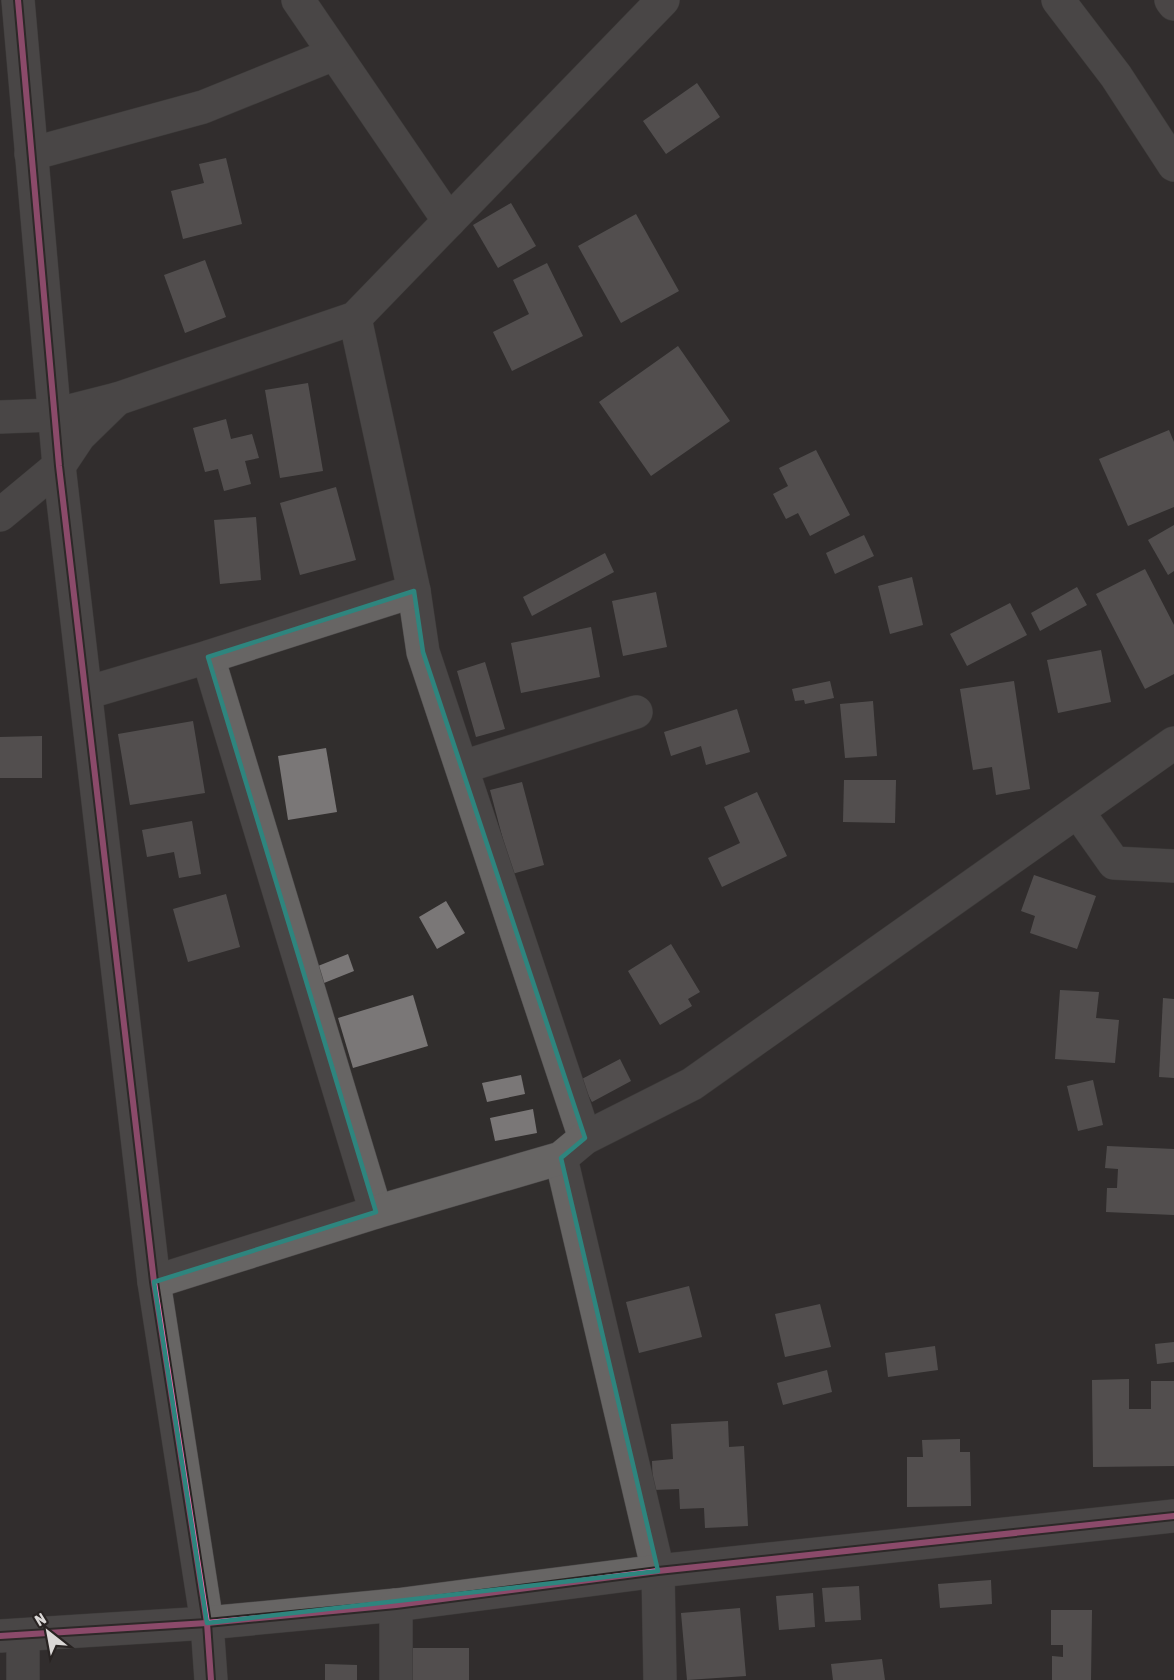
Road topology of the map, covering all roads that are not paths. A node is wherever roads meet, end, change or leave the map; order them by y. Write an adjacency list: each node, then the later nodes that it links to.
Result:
1 (18, 0): 8 (street)
2 (298, 0): 7 (street)
3 (663, 0): 10 (street)
4 (1058, 0): 9 (street)
5 (1171, 0): 6 (main road)
6 (1174, 4)
7 (334, 54): 8 (street); 10 (street)
8 (31, 154): 13 (street)
9 (1174, 165)
10 (448, 221): 11 (street)
11 (355, 318): 12 (street); 17 (street)
12 (117, 399): 13 (street); 15 (street)
13 (54, 415): 14 (street); 15 (street)
14 (0, 417)
15 (59, 466): 16 (street); 19 (street)
16 (0, 515)
17 (414, 591): 18 (street); 22 (street)
18 (208, 657): 19 (street); 26 (street)
19 (86, 693): 27 (street)
20 (636, 712): 22 (street)
21 (1174, 743): 23 (street)
22 (463, 767): 25 (street)
23 (1078, 812): 24 (street); 25 (street)
24 (1174, 866)
25 (573, 1148): 26 (street); 29 (street)
26 (376, 1212): 27 (street)
27 (154, 1282): 31 (street)
28 (1174, 1516): 29 (street)
29 (658, 1571): 30 (street); 36 (street)
30 (396, 1605): 31 (street); 35 (street)
31 (207, 1623): 32 (street); 34 (street)
32 (12, 1635): 33 (street)
33 (23, 1680)
34 (211, 1680)
35 (396, 1680)
36 (660, 1680)

